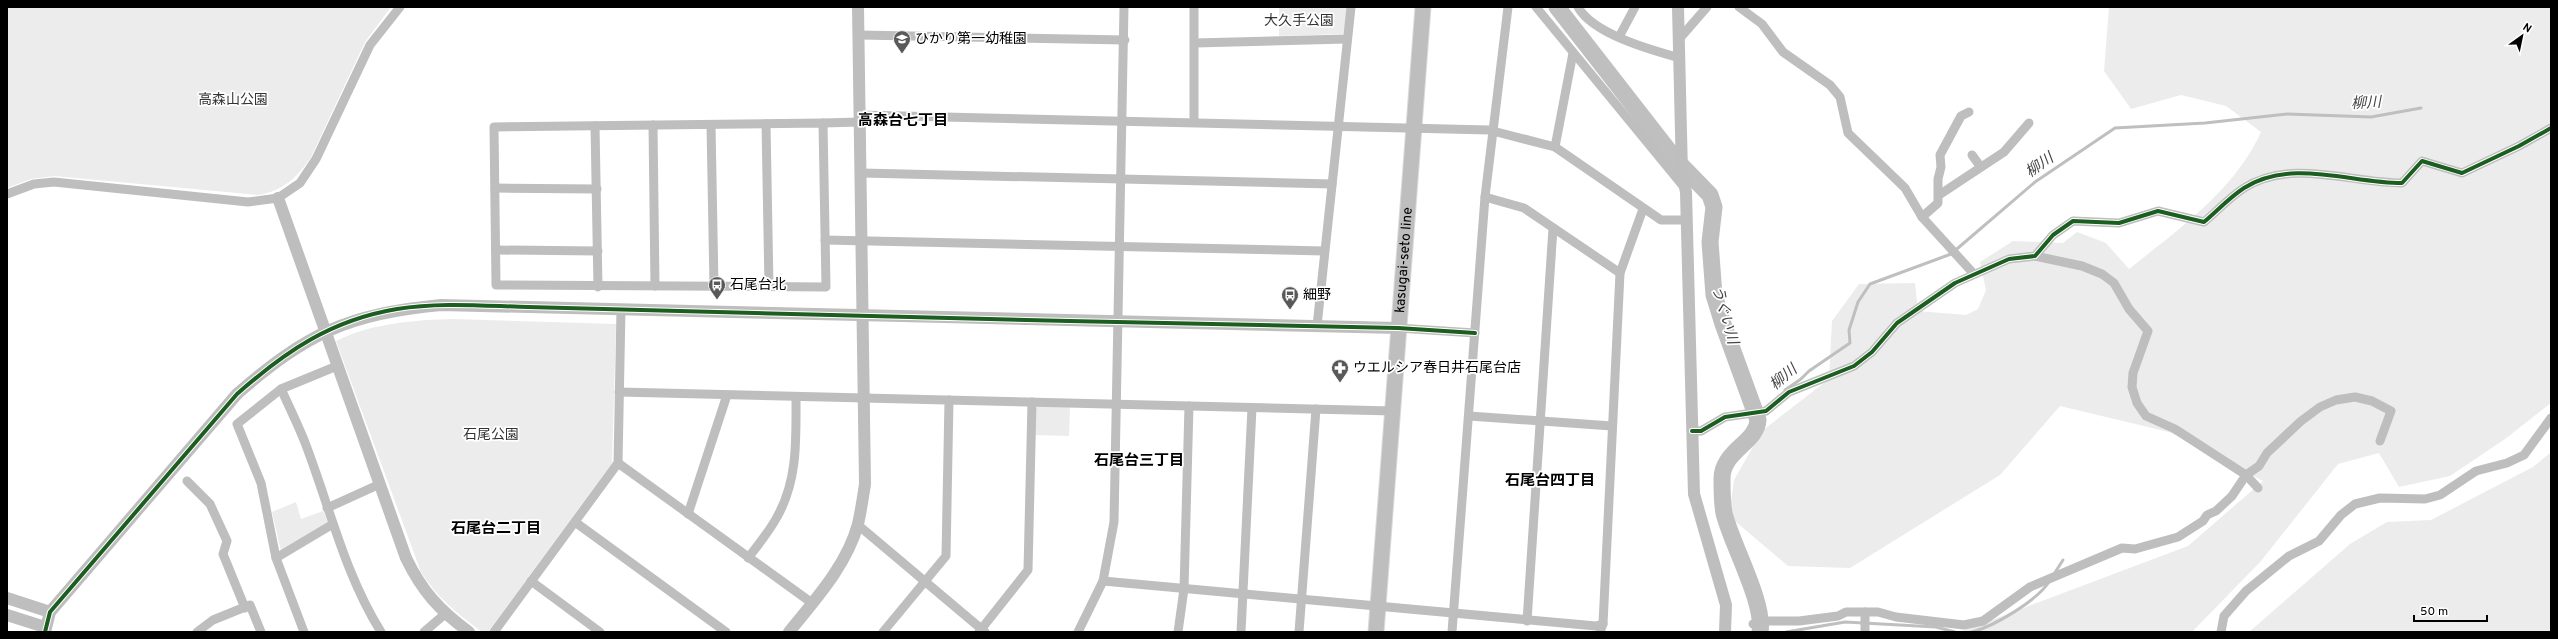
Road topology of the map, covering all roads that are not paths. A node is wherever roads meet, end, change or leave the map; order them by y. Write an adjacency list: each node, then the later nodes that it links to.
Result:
1 (400, 7): 48 (street)
2 (858, 7): 14 (street)
3 (1124, 7): 18 (street)
4 (1194, 7): 19 (street)
5 (1351, 7): 17 (street)
6 (1423, 7): 33 (main road, kasugai-seto line)
7 (1508, 7): 35 (street)
8 (1536, 7): 20 (street)
9 (1634, 7): 15 (street)
10 (1678, 7): 16 (street)
11 (1707, 7): 16 (street)
12 (1739, 7): 50 (street)
13 (1580, 8): 15 (street)
14 (859, 35): 18 (street); 23 (street)
15 (1619, 37): 21 (street)
16 (1680, 38): 21 (street)
17 (1347, 39): 19 (street); 32 (street)
18 (1125, 40): 24 (street)
19 (1195, 43): 25 (street)
20 (1573, 53): 36 (street); 40 (street)
21 (1680, 58): 40 (street)
22 (1969, 112): 46 (street)
23 (860, 118): 24 (street); 27 (street); 39 (street)
24 (1123, 121): 25 (street); 41 (street)
25 (1194, 122): 32 (street)
26 (2029, 122): 38 (street)
27 (823, 123): 28 (street); 53 (street)
28 (766, 124): 30 (street); 65 (street)
29 (653, 125): 30 (street); 31 (street); 63 (street)
30 (711, 125): 64 (street)
31 (595, 126): 43 (street); 44 (street)
32 (1339, 126): 33 (street); 42 (street)
33 (1414, 127): 35 (street); 70 (main road, kasugai-seto line)
34 (2551, 128): 59 (street)
35 (1493, 131): 36 (street); 47 (street)
36 (1555, 147): 49 (street)
37 (1972, 156): 38 (street)
38 (1980, 166): 46 (street)
39 (862, 174): 41 (street); 54 (street)
40 (1682, 174): 51 (street)
41 (1122, 180): 42 (street); 55 (street)
42 (1332, 184): 58 (street)
43 (495, 188): 44 (street); 56 (street)
44 (597, 189): 57 (street)
45 (7, 194): 48 (street)
46 (1939, 195): 50 (street)
47 (1485, 197): 52 (street); 72 (street)
48 (278, 198): 71 (street)
49 (1643, 209): 51 (street); 60 (street)
50 (1922, 217): 61 (street)
51 (1686, 220): 90 (street)
52 (1553, 228): 60 (street); 88 (street)
53 (826, 240): 54 (street); 65 (street)
54 (862, 242): 55 (street); 67 (street)
55 (1120, 246): 58 (street); 68 (street)
56 (496, 250): 57 (street); 62 (street)
57 (598, 251): 62 (street)
58 (1324, 251): 69 (street)
59 (2035, 256): 61 (street); 93 (street)
60 (1620, 273): 89 (street)
61 (1973, 274): 90 (street)
62 (598, 286): 63 (street)
63 (656, 286): 64 (street)
64 (714, 286): 65 (street)
65 (769, 287)
66 (621, 309): 67 (street); 71 (street); 75 (street)
67 (863, 317): 68 (street); 78 (street)
68 (1118, 322): 69 (street); 81 (street)
69 (1317, 326): 70 (street)
70 (1398, 328): 72 (street); 85 (main road, kasugai-seto line)
71 (324, 330): 73 (street); 114 (street)
72 (1475, 333): 86 (street)
73 (337, 366): 74 (street); 95 (street)
74 (282, 390): 97 (street); 102 (street)
75 (619, 392): 76 (street); 92 (street)
76 (727, 395): 77 (street); 98 (street)
77 (796, 397): 78 (street); 103 (street)
78 (865, 398): 79 (street); 101 (street)
79 (949, 400): 80 (street); 105 (street)
80 (1032, 402): 81 (street); 123 (street)
81 (1116, 404): 82 (street); 106 (street)
82 (1188, 406): 83 (street); 107 (street)
83 (1252, 408): 84 (street); 108 (street)
84 (1316, 409): 85 (street); 110 (street)
85 (1393, 410): 112 (main road, kasugai-seto line)
86 (1469, 416): 88 (street); 118 (street)
87 (2551, 418): 143 (street)
88 (1540, 421): 89 (street); 119 (street)
89 (1612, 426): 121 (street)
90 (1692, 431): 141 (street)
91 (2380, 441): 93 (street)
92 (618, 463): 98 (street); 99 (street)
93 (2246, 475): 96 (street); 115 (street)
94 (187, 481): 113 (street)
95 (380, 484): 97 (street); 116 (street)
96 (2258, 488)
97 (327, 508): 100 (street)
98 (688, 514): 103 (street)
99 (575, 522): 104 (street); 132 (street)
100 (332, 524): 102 (street); 127 (street)
101 (858, 525): 105 (street); 111 (street)
102 (276, 558): 126 (street)
103 (748, 558): 111 (street)
104 (531, 581): 130 (street); 131 (street)
105 (924, 581): 123 (street); 134 (street)
106 (1103, 581): 107 (street); 135 (street)
107 (1184, 588): 108 (street); 136 (street)
108 (1242, 593): 110 (street); 137 (street)
109 (7, 598): 114 (street)
110 (1301, 598): 112 (street); 138 (street)
111 (812, 603): 133 (street)
112 (1378, 606): 118 (street); 139 (main road, kasugai-seto line)
113 (245, 608): 124 (street); 125 (street)
114 (50, 612): 122 (street)
115 (1865, 612): 120 (street); 142 (street)
116 (445, 614): 128 (street); 129 (street)
117 (7, 615): 122 (street)
118 (1453, 615): 119 (street); 140 (street)
119 (1527, 621): 121 (street)
120 (1753, 624)
121 (1602, 628)
122 (45, 630)
123 (982, 631)
124 (197, 632)
125 (262, 632)
126 (304, 632)
127 (381, 632)
128 (424, 632)
129 (469, 632)
130 (494, 632)
131 (600, 632)
132 (726, 632)
133 (789, 632)
134 (883, 632)
135 (1078, 632)
136 (1178, 632)
137 (1241, 632)
138 (1299, 632)
139 (1376, 632)
140 (1452, 632)
141 (1725, 632)
142 (1865, 632)
143 (2221, 632)

